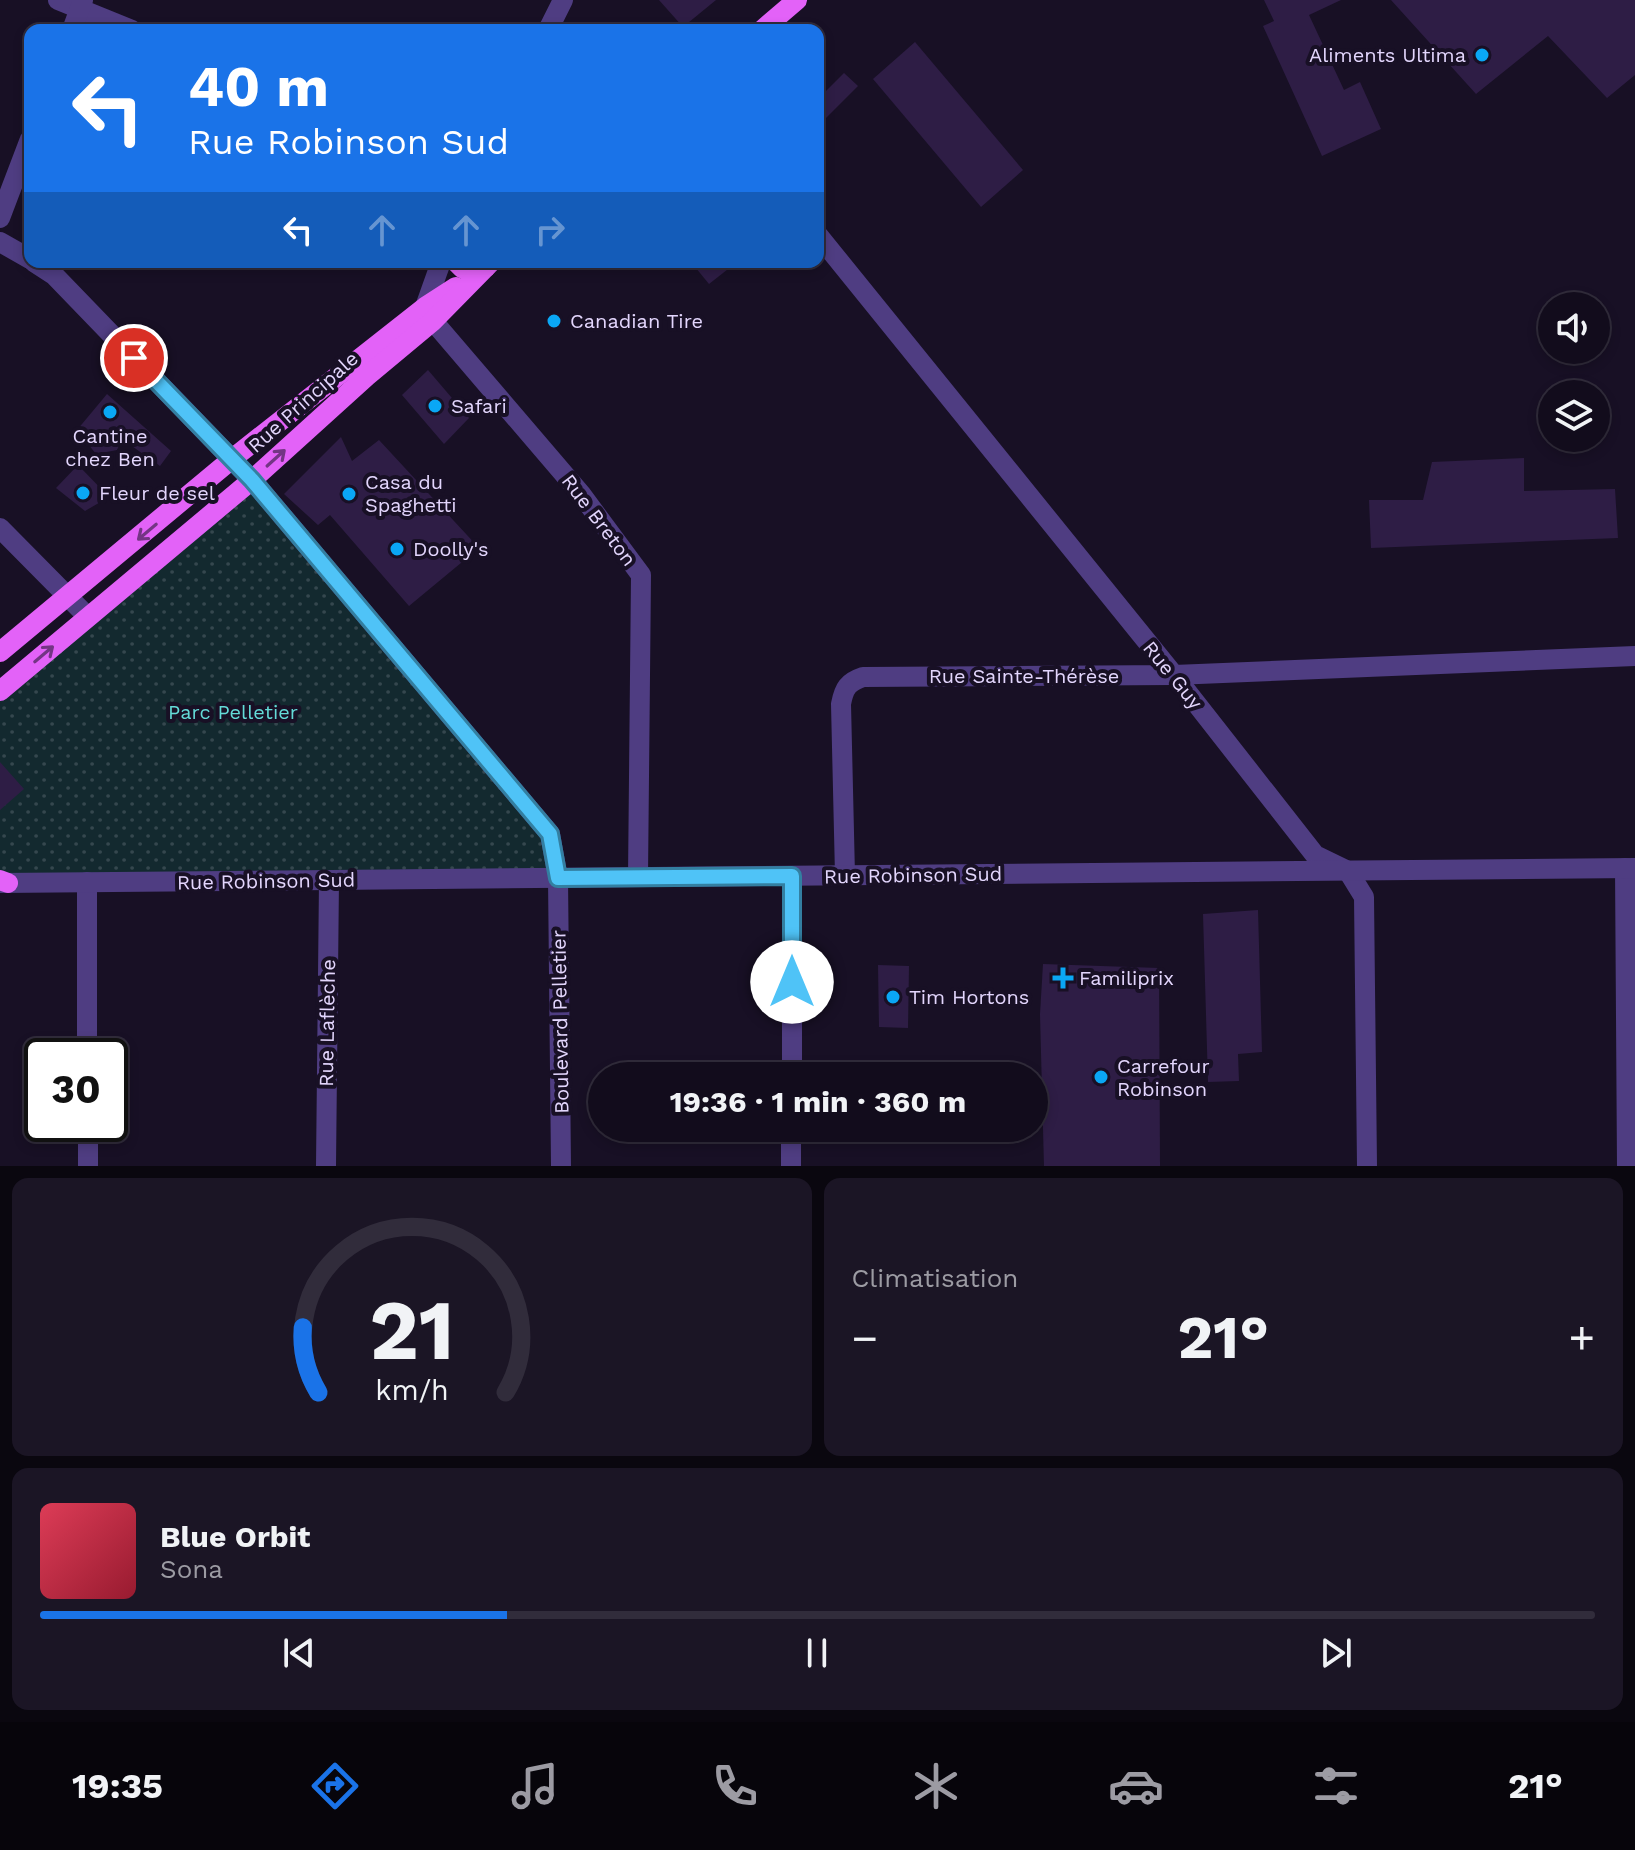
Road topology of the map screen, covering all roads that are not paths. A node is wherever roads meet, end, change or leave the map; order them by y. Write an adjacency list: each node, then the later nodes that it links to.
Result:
1 (58, 0): 4 (street)
2 (563, 0): 7 (street)
3 (797, 0): 8 (main road)
4 (81, 4): 5 (street); 6 (street)
5 (74, 24)
6 (120, 24)
7 (551, 24)
8 (769, 24)
9 (24, 155): 10 (street)
10 (0, 218)
11 (0, 242): 13 (street, Boulevard Pelletier)
12 (824, 242): 25 (street, Rue Guy)
13 (24, 256)
14 (43, 268): 18 (street, Boulevard Pelletier)
15 (440, 268): 17 (street)
16 (484, 268): 17 (main road, Rue Principale)
17 (429, 314): 18 (main road, Rue Principale); 19 (main road, Rue Principale, one-way to 17); 31 (street, Rue Breton)
18 (232, 459): 19 (street, Boulevard Pelletier); 21 (main road, Rue Principale, one-way to 21)
19 (252, 480): 22 (main road, Rue Principale); 32 (street, Boulevard Pelletier)
20 (0, 528): 21 (street)
21 (67, 596): 22 (street); 23 (main road, Rue Principale)
22 (88, 617): 26 (main road, Rue Principale, one-way to 22)
23 (0, 652)
24 (1635, 656): 25 (street, Rue Sainte-Thérèse)
25 (1174, 675): 28 (street, Rue Guy); 29 (street, Rue Sainte-Thérèse)
26 (0, 691)
27 (1630, 868): 28 (street, Rue Robinson Sud); 45 (street)
28 (1348, 871): 29 (street, Rue Robinson Sud); 44 (street)
29 (845, 875): 30 (street, Rue Robinson Sud)
30 (792, 876): 31 (street, Rue Robinson Sud); 37 (street)
31 (638, 877): 32 (street, Rue Robinson Sud)
32 (558, 878): 33 (street, Rue Robinson Sud); 42 (street, Boulevard Pelletier)
33 (329, 880): 35 (street, Rue Robinson Sud); 41 (street, Rue Laflèche)
34 (3, 882): 35 (street, Rue Robinson Sud)
35 (87, 882): 36 (street)
36 (87, 1038)
37 (792, 1062)
38 (88, 1142): 40 (street)
39 (791, 1142): 43 (street)
40 (88, 1166)
41 (326, 1166)
42 (561, 1166)
43 (791, 1166)
44 (1367, 1166)
45 (1627, 1166)

